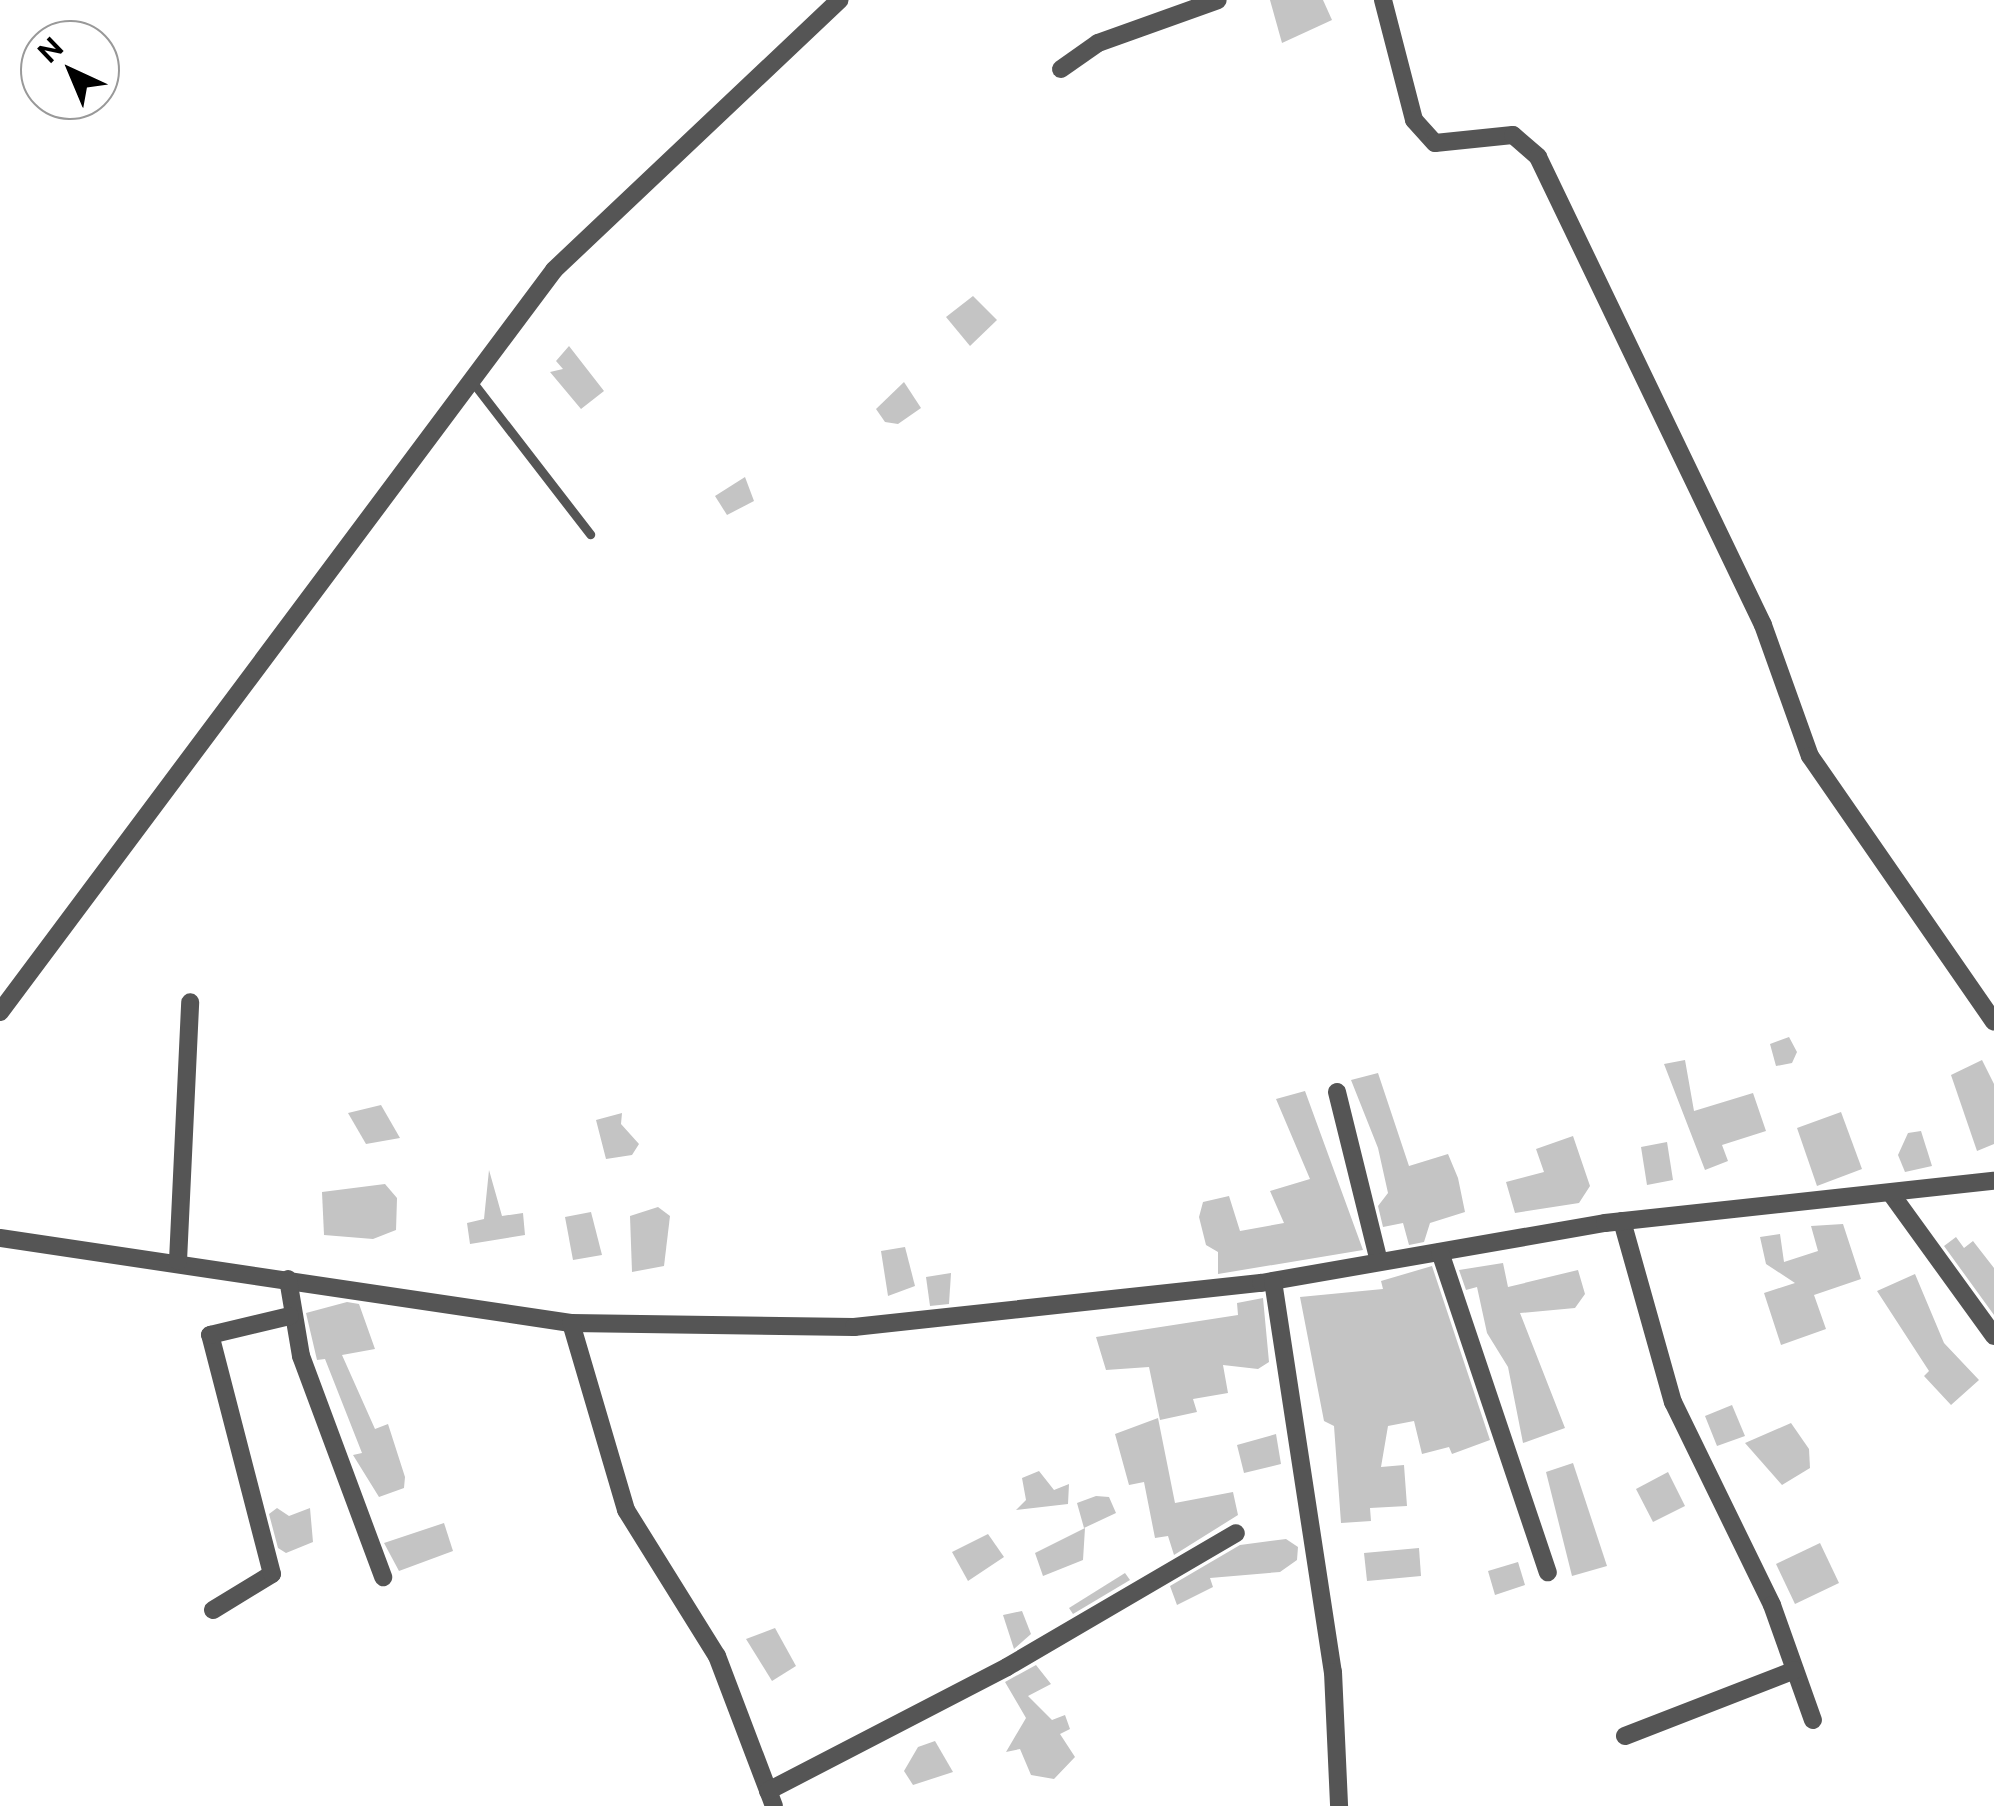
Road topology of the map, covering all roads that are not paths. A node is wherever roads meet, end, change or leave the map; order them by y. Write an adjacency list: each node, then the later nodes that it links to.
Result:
1 (840, 0): 5 (street)
2 (1218, 0): 4 (street)
3 (1383, 0): 9 (street)
4 (1061, 69)
5 (471, 380): 6 (lane); 8 (street)
6 (590, 534)
7 (190, 1002): 16 (street)
8 (0, 1012)
9 (1994, 1022)
10 (1338, 1092): 17 (street)
11 (1994, 1181): 12 (street)
12 (1892, 1195): 13 (street); 22 (street)
13 (1622, 1222): 15 (street); 27 (street)
14 (0, 1238): 16 (street)
15 (1440, 1252): 17 (street); 24 (street)
16 (178, 1261): 18 (street)
17 (1379, 1262): 19 (street)
18 (288, 1279): 20 (street); 21 (street)
19 (1273, 1280): 21 (street); 31 (street)
20 (290, 1316): 25 (street); 26 (street)
21 (572, 1323): 30 (street)
22 (1994, 1336)
23 (1236, 1534): 30 (street)
24 (1548, 1572)
25 (382, 1577)
26 (213, 1610)
27 (1795, 1670): 28 (street); 29 (street)
28 (1813, 1720)
29 (1626, 1736)
30 (771, 1799)
31 (1339, 1806)

